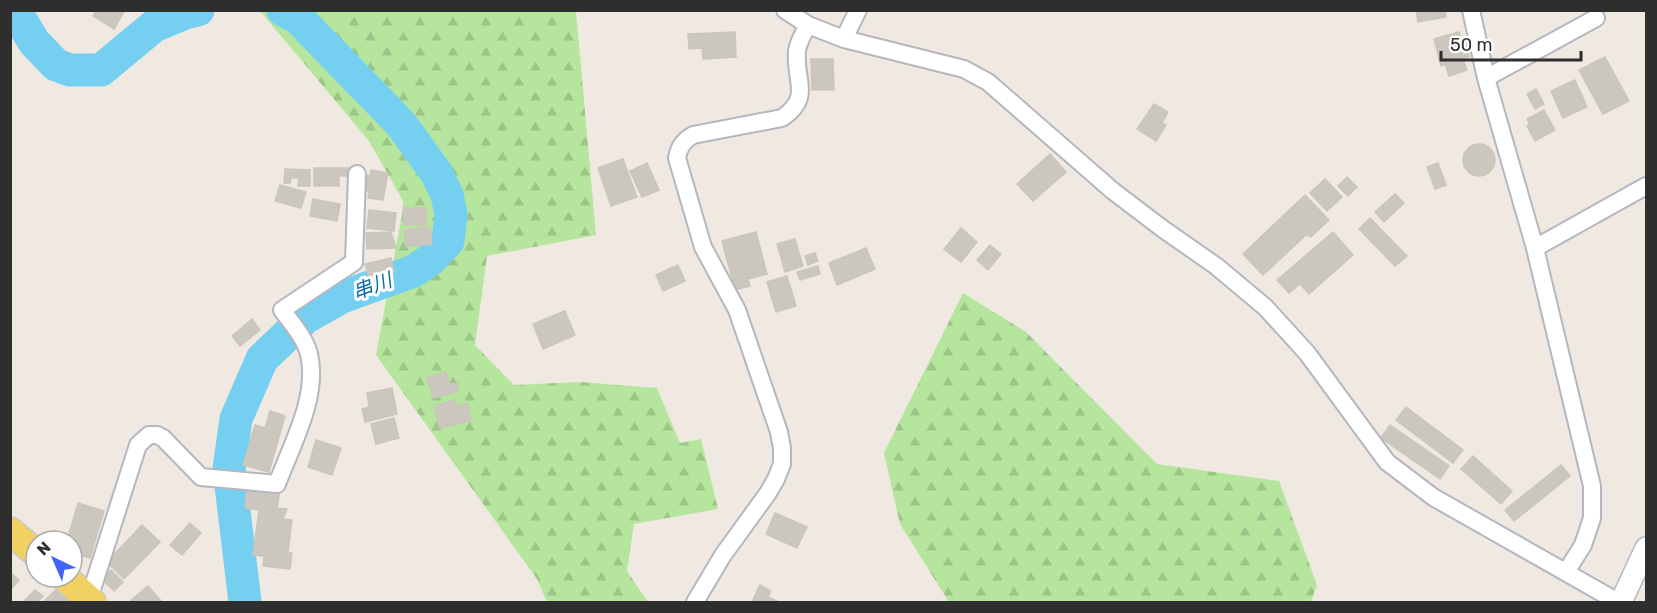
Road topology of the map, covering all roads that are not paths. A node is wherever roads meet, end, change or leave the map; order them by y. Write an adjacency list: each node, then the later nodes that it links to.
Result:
1 (785, 10): 5 (street)
2 (858, 10): 6 (street)
3 (1471, 10): 7 (street)
4 (1596, 18): 7 (street)
5 (808, 25): 6 (street); 17 (street)
6 (844, 39): 14 (street)
7 (1486, 78): 10 (street)
8 (357, 174): 16 (street)
9 (1647, 186): 10 (street)
10 (1535, 248): 14 (street)
11 (10, 531): 12 (main road)
12 (24, 542)
13 (1647, 548): 18 (street)
14 (1566, 572): 18 (street)
15 (78, 589): 16 (main road)
16 (91, 601)
17 (695, 603)
18 (1619, 603)

